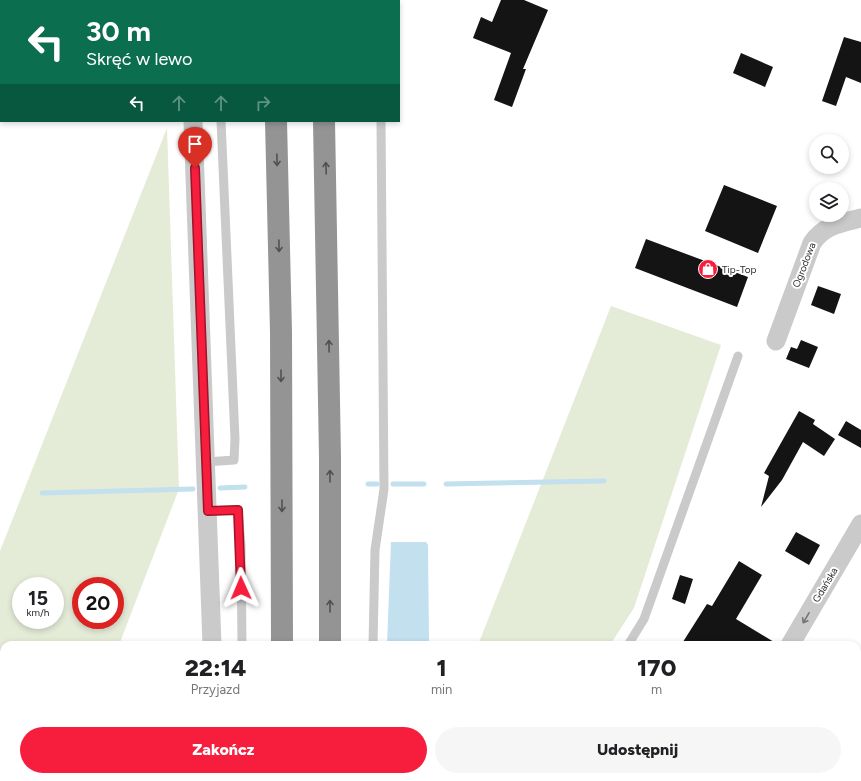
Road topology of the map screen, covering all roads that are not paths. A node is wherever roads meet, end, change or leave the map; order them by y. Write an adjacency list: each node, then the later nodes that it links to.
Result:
1 (193, 122): 9 (street)
2 (221, 122): 9 (lane)
3 (276, 122): 14 (highway, one-way to 14)
4 (324, 122): 15 (highway, one-way to 4)
5 (381, 122): 16 (lane)
6 (861, 218): 7 (street, Ogrodowa)
7 (776, 342)
8 (738, 356): 17 (lane)
9 (206, 462): 10 (street)
10 (208, 511): 12 (street); 13 (lane)
11 (861, 524): 18 (street, Gdańska, one-way to 18)
12 (212, 641)
13 (242, 641)
14 (282, 641)
15 (330, 641)
16 (373, 641)
17 (630, 641)
18 (792, 641)

